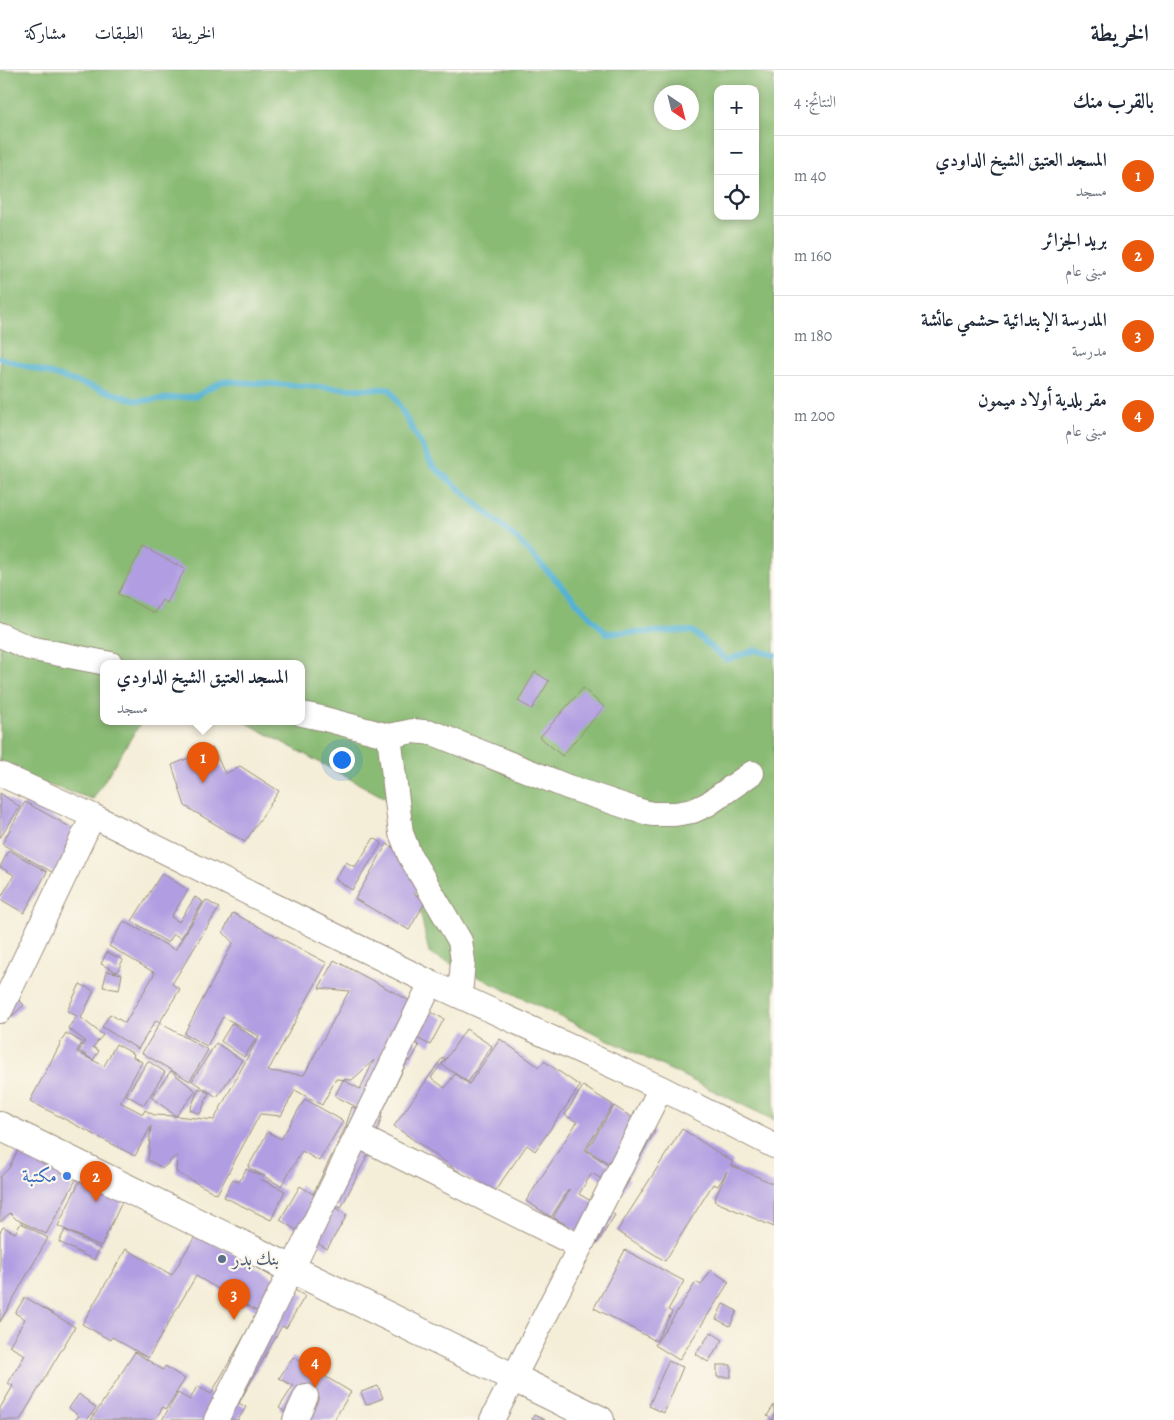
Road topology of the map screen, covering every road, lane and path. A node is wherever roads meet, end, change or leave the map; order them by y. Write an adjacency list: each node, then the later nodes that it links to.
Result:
1 (0, 635): 2 (street)
2 (100, 662)
3 (305, 715): 4 (street)
4 (389, 736): 5 (street); 9 (street)
5 (752, 773)
6 (0, 774): 7 (street)
7 (93, 816): 8 (street); 10 (street)
8 (431, 983): 9 (street); 13 (street)
9 (460, 996): 11 (street)
10 (0, 1011)
11 (661, 1088): 14 (street); 15 (street)
12 (0, 1126): 16 (main road)
13 (358, 1134): 15 (street); 16 (street)
14 (774, 1146)
15 (579, 1246): 17 (street)
16 (292, 1269): 17 (main road); 19 (street)
17 (512, 1377): 21 (street); 22 (main road)
18 (306, 1396): 20 (street)
19 (216, 1420)
20 (295, 1420)
21 (492, 1420)
22 (600, 1420)

